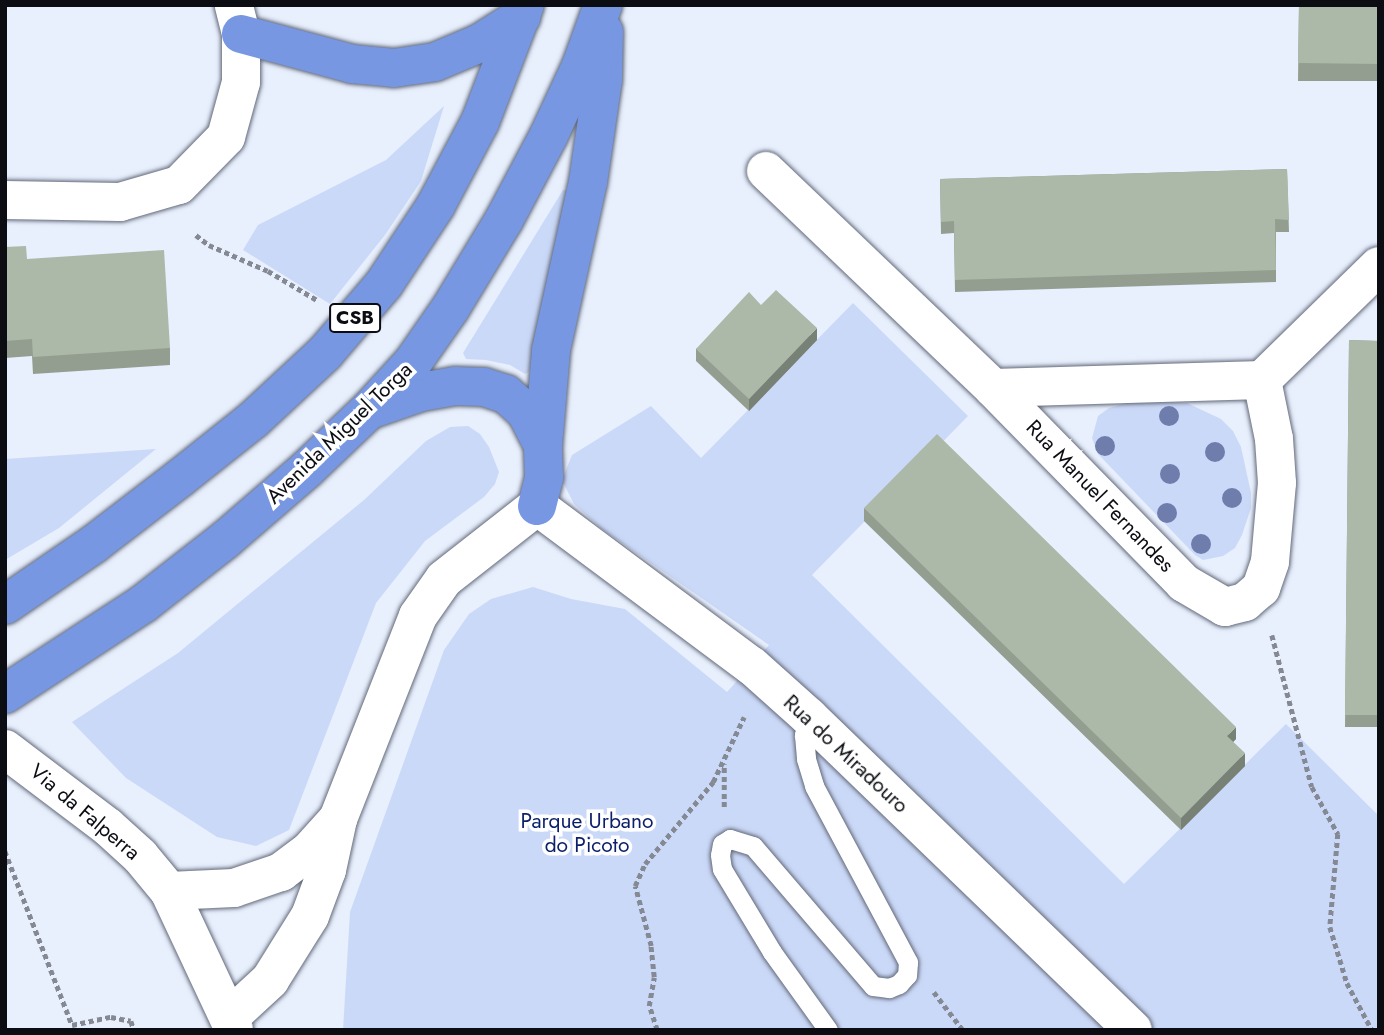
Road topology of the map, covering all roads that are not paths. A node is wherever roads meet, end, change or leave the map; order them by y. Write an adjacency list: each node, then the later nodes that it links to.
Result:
1 (604, 5): 9 (highway, Avenida Miguel Torga); 10 (highway)
2 (523, 11): 3 (highway); 12 (highway, CSB)
3 (237, 20): 5 (street)
4 (766, 171): 8 (street)
5 (5, 200)
6 (1379, 266): 7 (street)
7 (1262, 380): 8 (street, Rua Manuel Fernandes); 8 (street, Rua Manuel Fernandes)
8 (993, 388)
9 (370, 409): 10 (highway); 13 (highway, Avenida Miguel Torga)
10 (543, 446): 11 (highway)
11 (537, 506): 14 (street, Rua do Miradouro); 16 (street)
12 (5, 605)
13 (5, 694)
14 (809, 717): 19 (lane); 20 (street, Rua do Miradouro)
15 (5, 750): 17 (street, Via da Falperra)
16 (338, 819): 17 (street); 18 (street)
17 (170, 891): 18 (street, Via da Falperra)
18 (232, 1024)
19 (828, 1030)
20 (1133, 1030)

